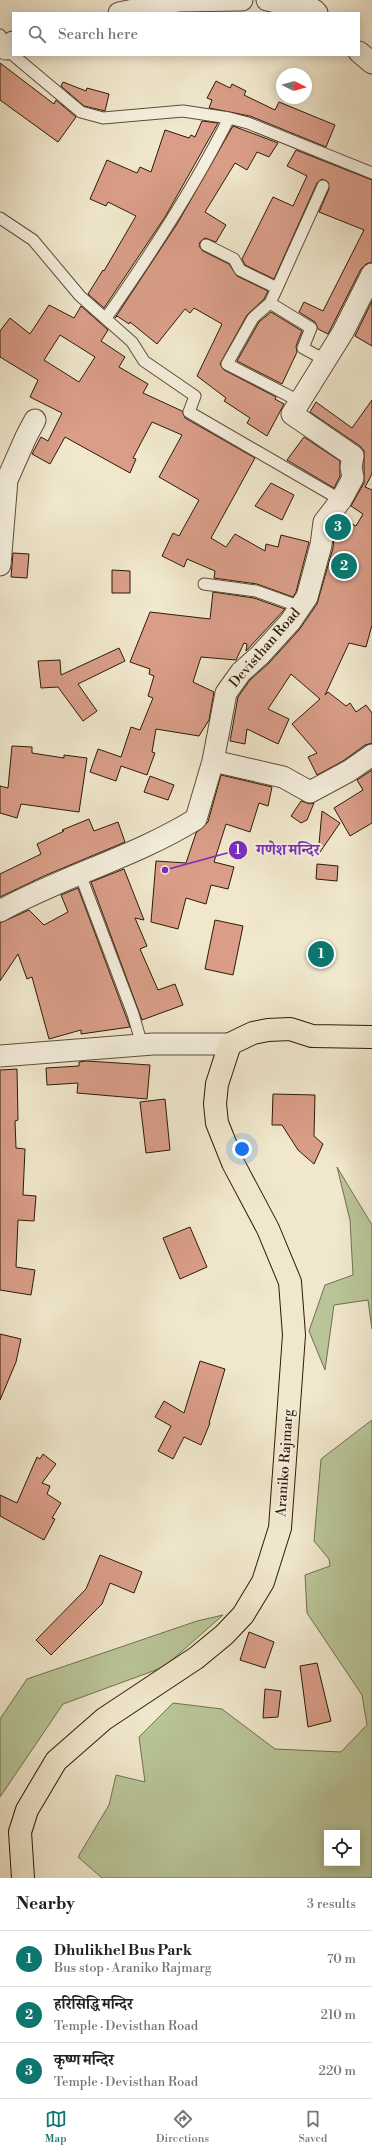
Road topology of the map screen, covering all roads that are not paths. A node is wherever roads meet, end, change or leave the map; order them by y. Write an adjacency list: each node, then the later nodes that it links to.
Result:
1 (242, 0): 3 (street)
2 (268, 0): 4 (street)
3 (124, 12)
4 (316, 12)
5 (360, 53): 7 (street)
6 (19, 56): 8 (lane)
7 (372, 63)
8 (229, 118): 9 (lane); 16 (lane)
9 (372, 173)
10 (324, 186): 14 (lane)
11 (0, 218): 16 (lane)
12 (206, 245): 14 (lane)
13 (370, 282): 17 (street, Devisthan Road)
14 (277, 288): 15 (lane)
15 (270, 303): 17 (lane); 18 (lane)
16 (106, 318): 20 (lane)
17 (326, 361): 18 (street, Devisthan Road)
18 (299, 401): 20 (street, Devisthan Road)
19 (36, 420): 21 (street)
20 (341, 500): 23 (street, Devisthan Road)
21 (0, 565)
22 (204, 584): 23 (lane)
23 (301, 607): 25 (street, Devisthan Road)
24 (372, 755): 25 (street)
25 (213, 761): 26 (street, Devisthan Road)
26 (80, 874): 27 (street, Devisthan Road); 30 (lane)
27 (0, 911)
28 (372, 1037): 29 (highway)
29 (230, 1044): 30 (street); 32 (highway, Araniko Rajmarg)
30 (142, 1045): 31 (street)
31 (0, 1056)
32 (23, 1878)

